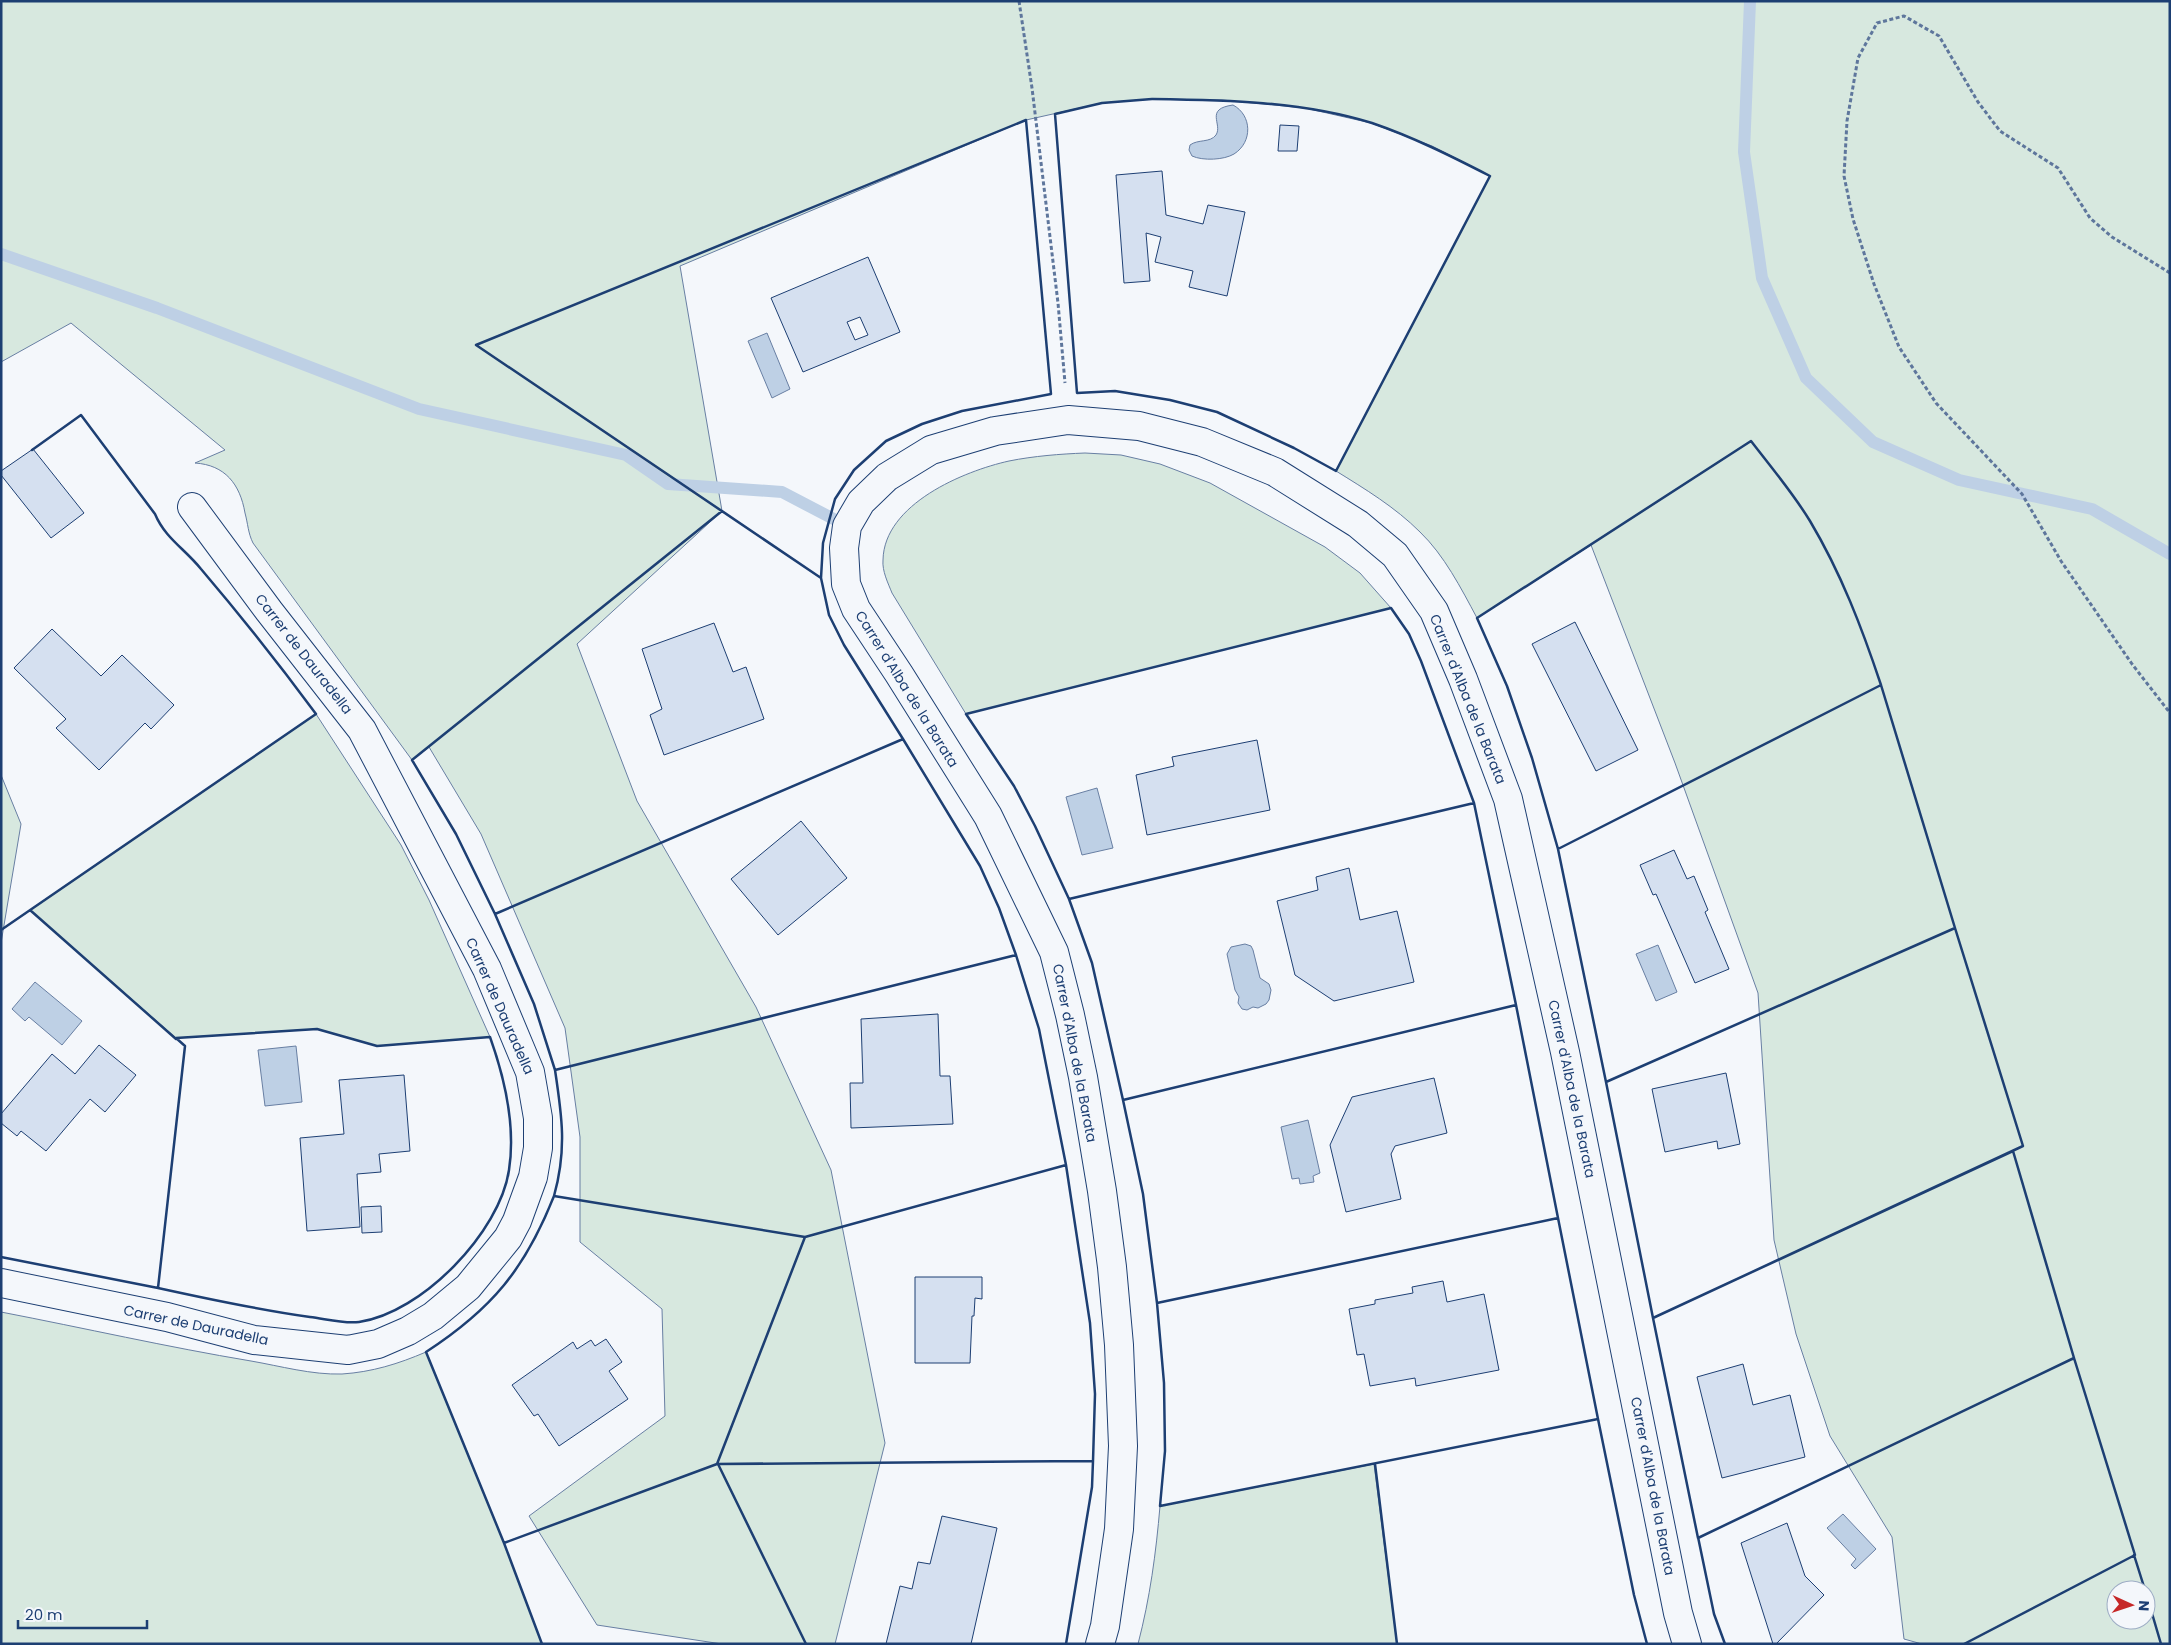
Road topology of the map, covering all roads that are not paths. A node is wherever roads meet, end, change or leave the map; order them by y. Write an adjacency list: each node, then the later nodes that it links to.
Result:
1 (192, 507): 2 (street, Carrer de Dauradella)
2 (1, 1283)
3 (1100, 1644): 4 (street, Carrer d'Alba de la Barata)
4 (1687, 1644)

